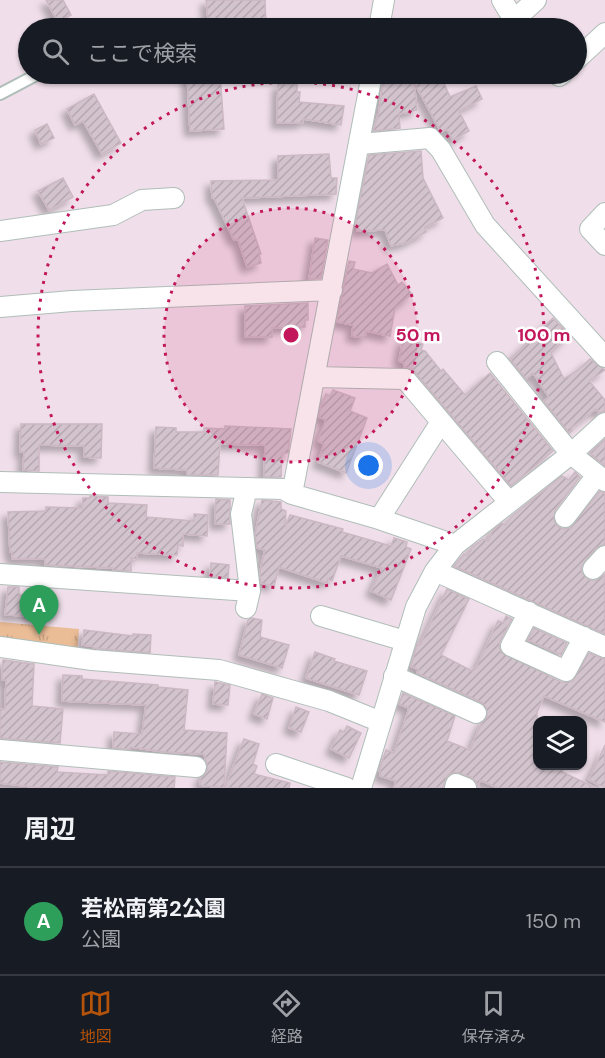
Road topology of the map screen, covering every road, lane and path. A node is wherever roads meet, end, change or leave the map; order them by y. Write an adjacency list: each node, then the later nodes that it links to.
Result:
1 (384, 0): 4 (street)
2 (502, 0): 5 (street)
3 (536, 0): 6 (street)
4 (381, 18)
5 (513, 18)
6 (516, 18)
7 (605, 33): 8 (street)
8 (587, 50)
9 (19, 84): 11 (lane)
10 (370, 84): 12 (street)
11 (0, 94)
12 (360, 144): 17 (street); 19 (street)
13 (174, 198): 15 (street)
14 (605, 213): 16 (street)
15 (0, 231)
16 (605, 245)
17 (332, 290): 18 (street); 21 (street)
18 (0, 307)
19 (605, 357)
20 (497, 362): 24 (street)
21 (315, 376): 22 (street); 28 (street)
22 (441, 422): 29 (street); 31 (street)
23 (605, 423): 24 (street)
24 (571, 454): 25 (street); 29 (street)
25 (601, 478): 30 (street)
26 (0, 482): 27 (street)
27 (247, 488): 28 (street); 34 (street)
28 (292, 494): 31 (street)
29 (509, 502): 32 (street)
30 (565, 516)
31 (379, 519): 32 (street)
32 (455, 545): 33 (street)
33 (435, 571): 35 (street); 38 (street)
34 (0, 574)
35 (529, 612): 37 (street); 37 (street)
36 (321, 616): 38 (street)
37 (584, 637): 40 (street)
38 (405, 641): 41 (street)
39 (0, 647): 43 (street)
40 (605, 647)
41 (394, 676): 42 (street); 43 (street)
42 (476, 713)
43 (381, 722): 48 (street)
44 (0, 750): 46 (street)
45 (276, 764): 47 (street)
46 (196, 767)
47 (347, 788)
48 (362, 788)
49 (455, 788): 50 (street)
50 (466, 788)

